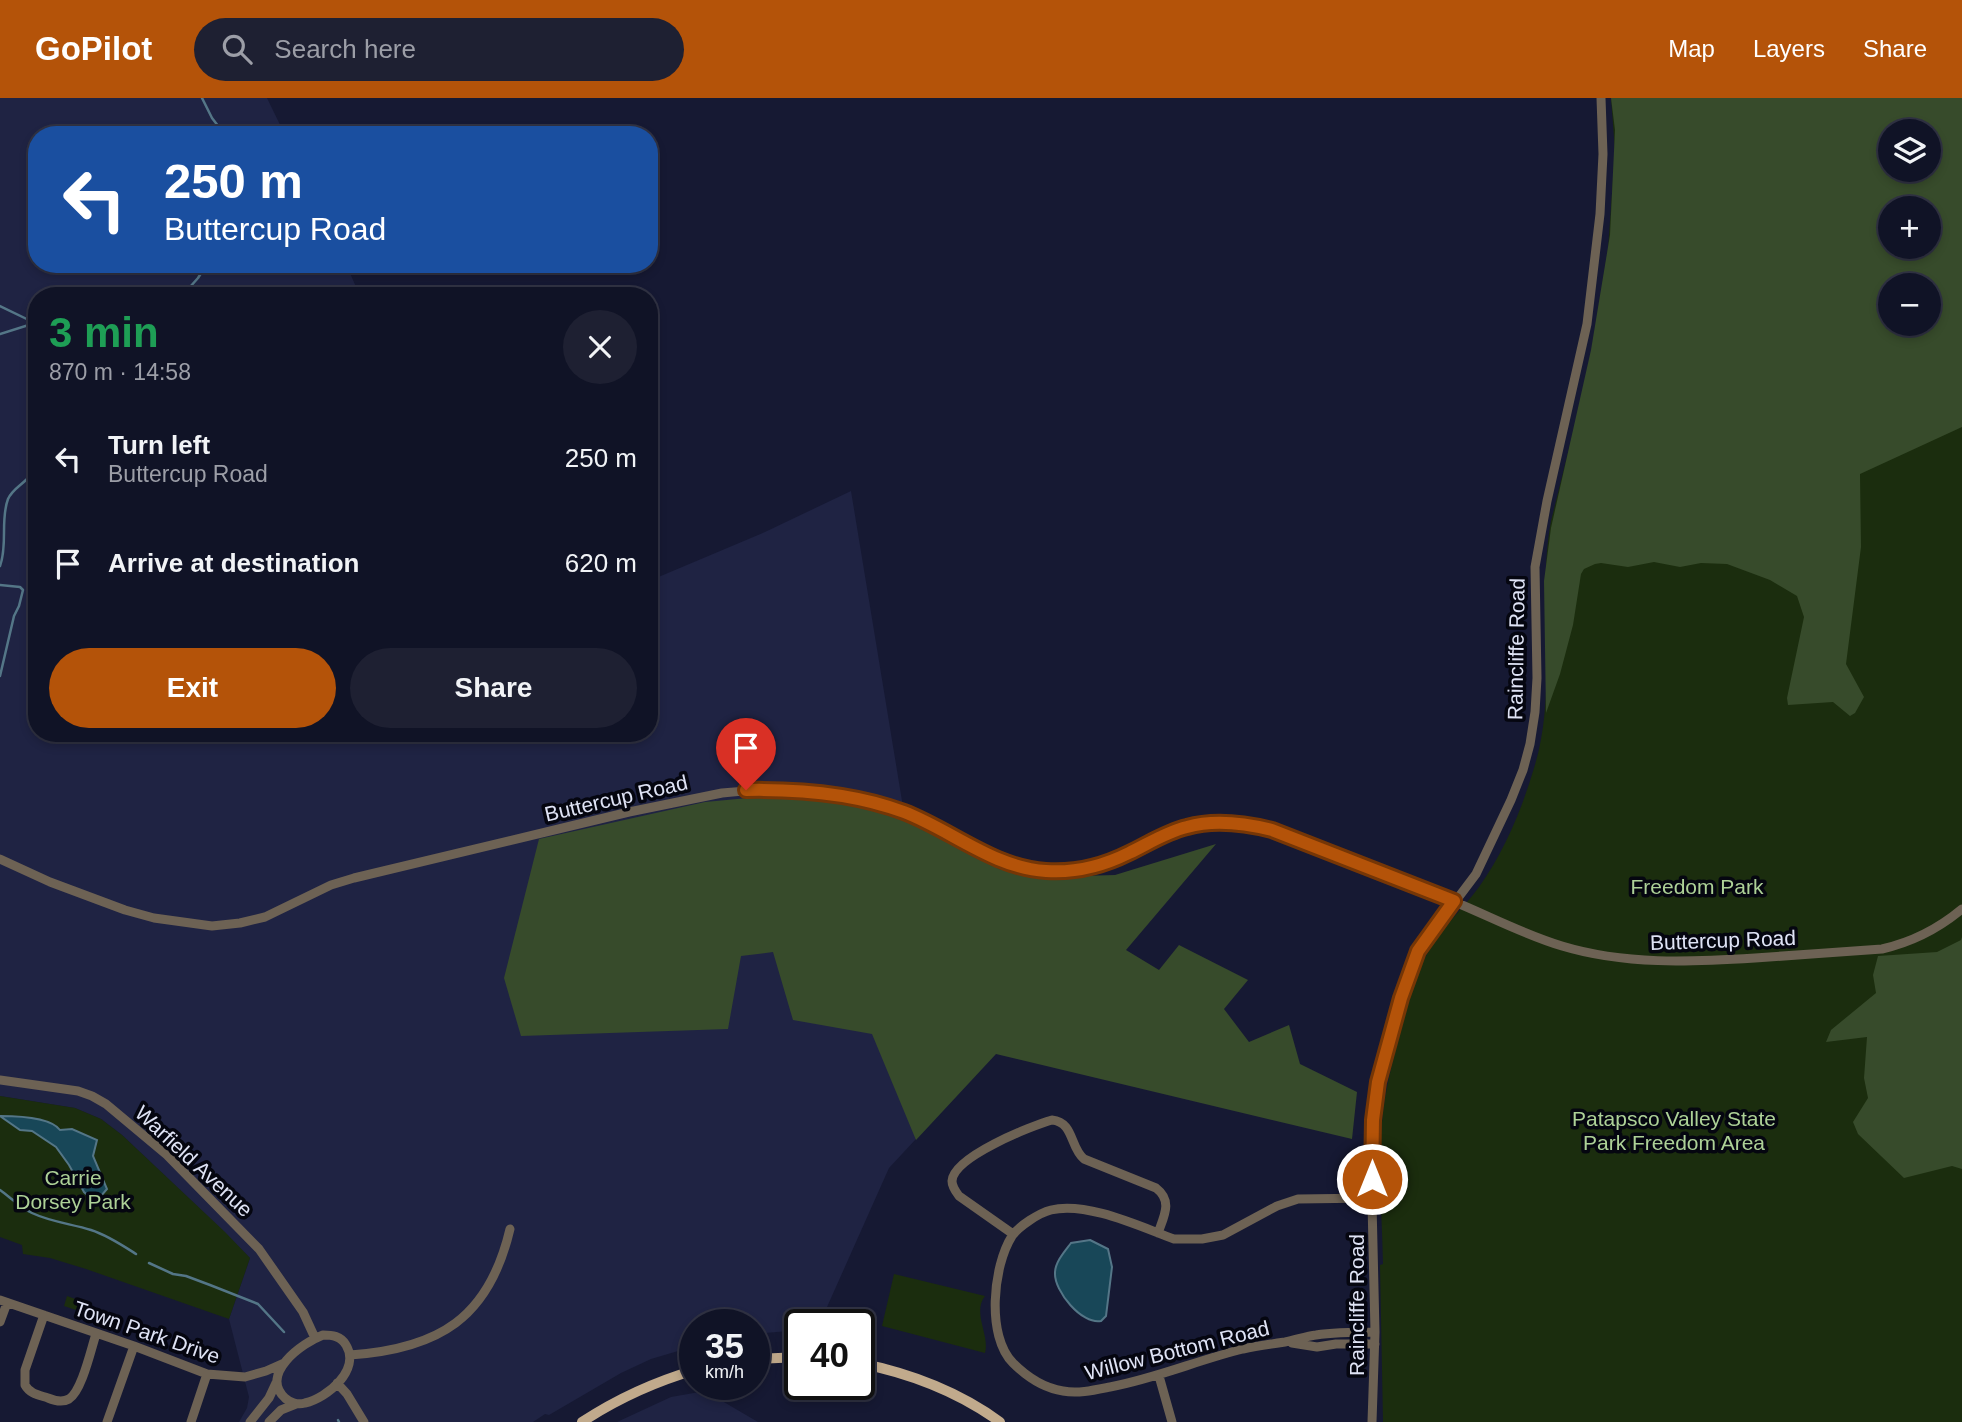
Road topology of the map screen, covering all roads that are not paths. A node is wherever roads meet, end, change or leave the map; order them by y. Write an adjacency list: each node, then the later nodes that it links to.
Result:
1 (1601, 98): 3 (street, Raincliffe Road)
2 (0, 859): 3 (street, Buttercup Road)
3 (1454, 901): 4 (street, Buttercup Road); 6 (street, Raincliffe Road)
4 (1962, 909)
5 (0, 1080): 15 (street, Warfield Avenue)
6 (1373, 1198): 8 (street); 13 (street, Raincliffe Road)
7 (510, 1229): 19 (street)
8 (1158, 1233): 9 (street); 9 (street)
9 (1013, 1234): 24 (street, Willow Bottom Road)
10 (4, 1301): 11 (street, Town Park Drive); 12 (street)
11 (44, 1315): 14 (street, Town Park Drive); 14 (street)
12 (0, 1322)
13 (1375, 1332): 16 (street, Willow Bottom Road); 17 (street, Raincliffe Road)
14 (96, 1334): 18 (street, Town Park Drive)
15 (315, 1338): 19 (street); 20 (street)
16 (1287, 1342): 17 (street, Willow Bottom Road); 24 (street, Willow Bottom Road)
17 (1375, 1344): 36 (street, Raincliffe Road)
18 (134, 1346): 22 (street, Town Park Drive); 28 (street)
19 (350, 1354): 26 (street)
20 (284, 1363): 22 (street, Town Park Drive); 25 (street)
21 (875, 1367): 34 (main road)
22 (207, 1374): 29 (street)
23 (679, 1375): 33 (main road)
24 (1159, 1376): 35 (street)
25 (277, 1381): 27 (street); 30 (street)
26 (337, 1383): 27 (street); 32 (street)
27 (296, 1404): 31 (street)
28 (107, 1422)
29 (191, 1422)
30 (250, 1422)
31 (270, 1422)
32 (365, 1422)
33 (582, 1422)
34 (1000, 1422)
35 (1172, 1422)
36 (1372, 1422)

